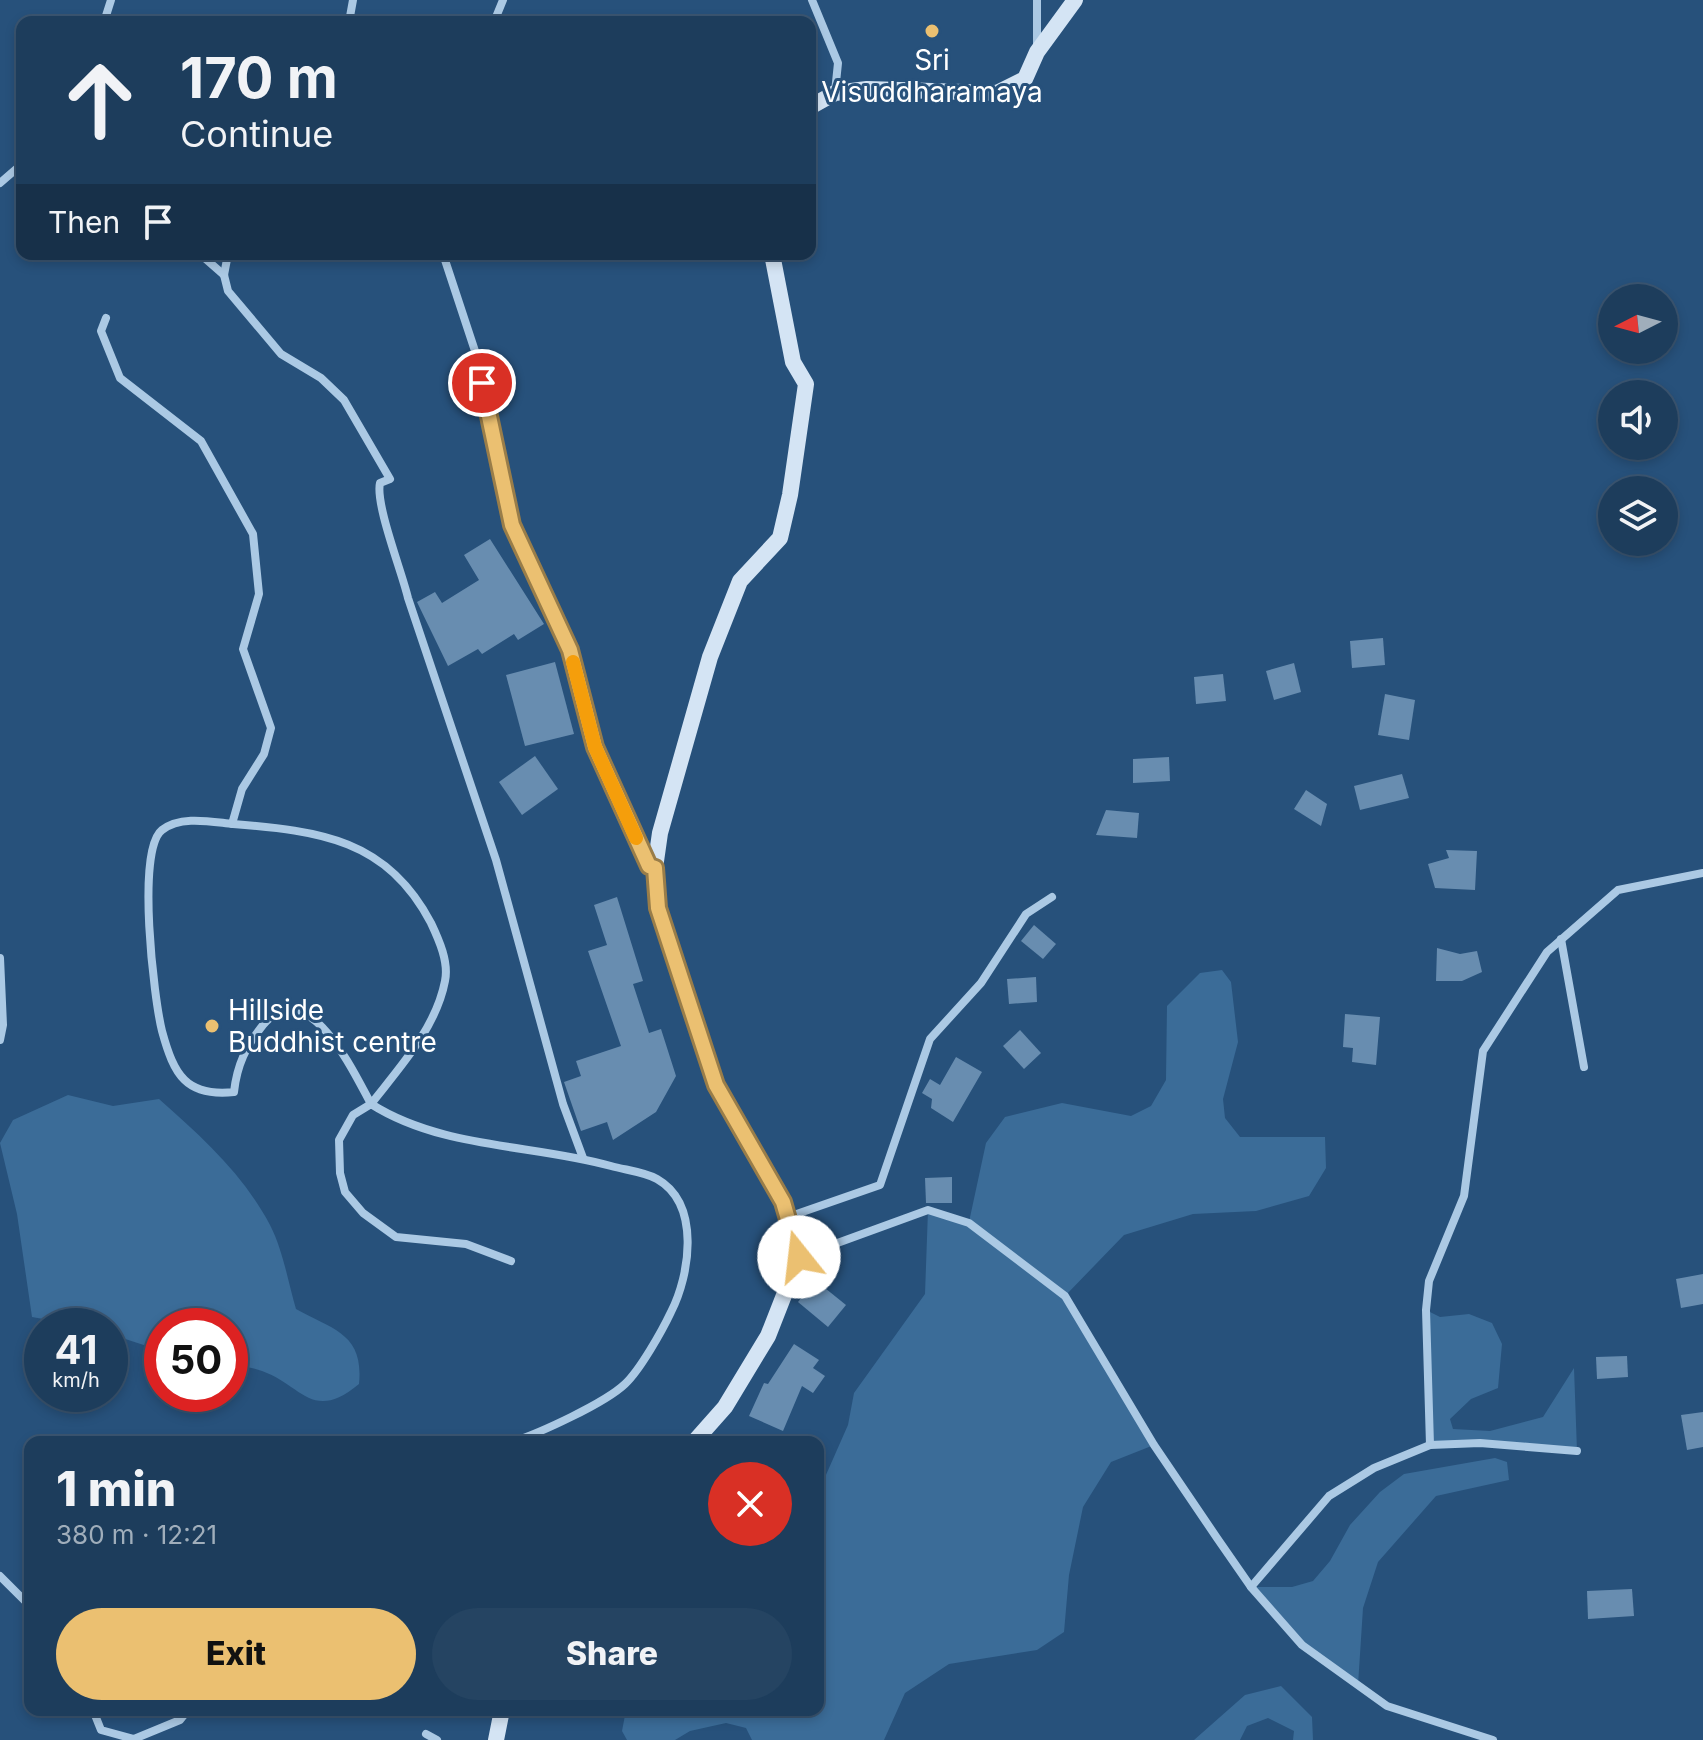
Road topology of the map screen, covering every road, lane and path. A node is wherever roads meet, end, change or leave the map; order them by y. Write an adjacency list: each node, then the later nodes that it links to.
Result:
1 (812, 0): 5 (street)
2 (1037, 0): 4 (street)
3 (1075, 0): 4 (main road)
4 (1037, 52): 5 (main road)
5 (835, 93): 6 (main road)
6 (816, 104)
7 (16, 169): 8 (street)
8 (0, 183)
9 (207, 260): 13 (street)
10 (227, 260): 13 (street)
11 (445, 260): 16 (street)
12 (773, 260): 16 (main road)
13 (224, 275): 24 (street)
14 (106, 318): 15 (street)
15 (232, 824): 23 (street); 23 (street)
16 (655, 868): 25 (main road)
17 (1703, 873): 19 (street)
18 (1052, 897): 25 (street)
19 (1561, 939): 22 (street); 30 (street)
20 (0, 958): 21 (street)
21 (0, 1040)
22 (1584, 1067)
23 (371, 1104): 24 (street); 27 (street)
24 (583, 1158): 28 (street)
25 (788, 1217): 26 (main road)
26 (799, 1257): 29 (main road); 33 (street)
27 (511, 1261)
28 (531, 1436)
29 (699, 1436)
30 (1430, 1445): 31 (street); 33 (street)
31 (1577, 1451)
32 (0, 1576): 34 (street)
33 (1251, 1587): 41 (street)
34 (24, 1600)
35 (95, 1716): 36 (street)
36 (183, 1716)
37 (501, 1716): 40 (main road)
38 (426, 1734): 39 (street)
39 (437, 1740)
40 (496, 1740)
41 (1493, 1740)

